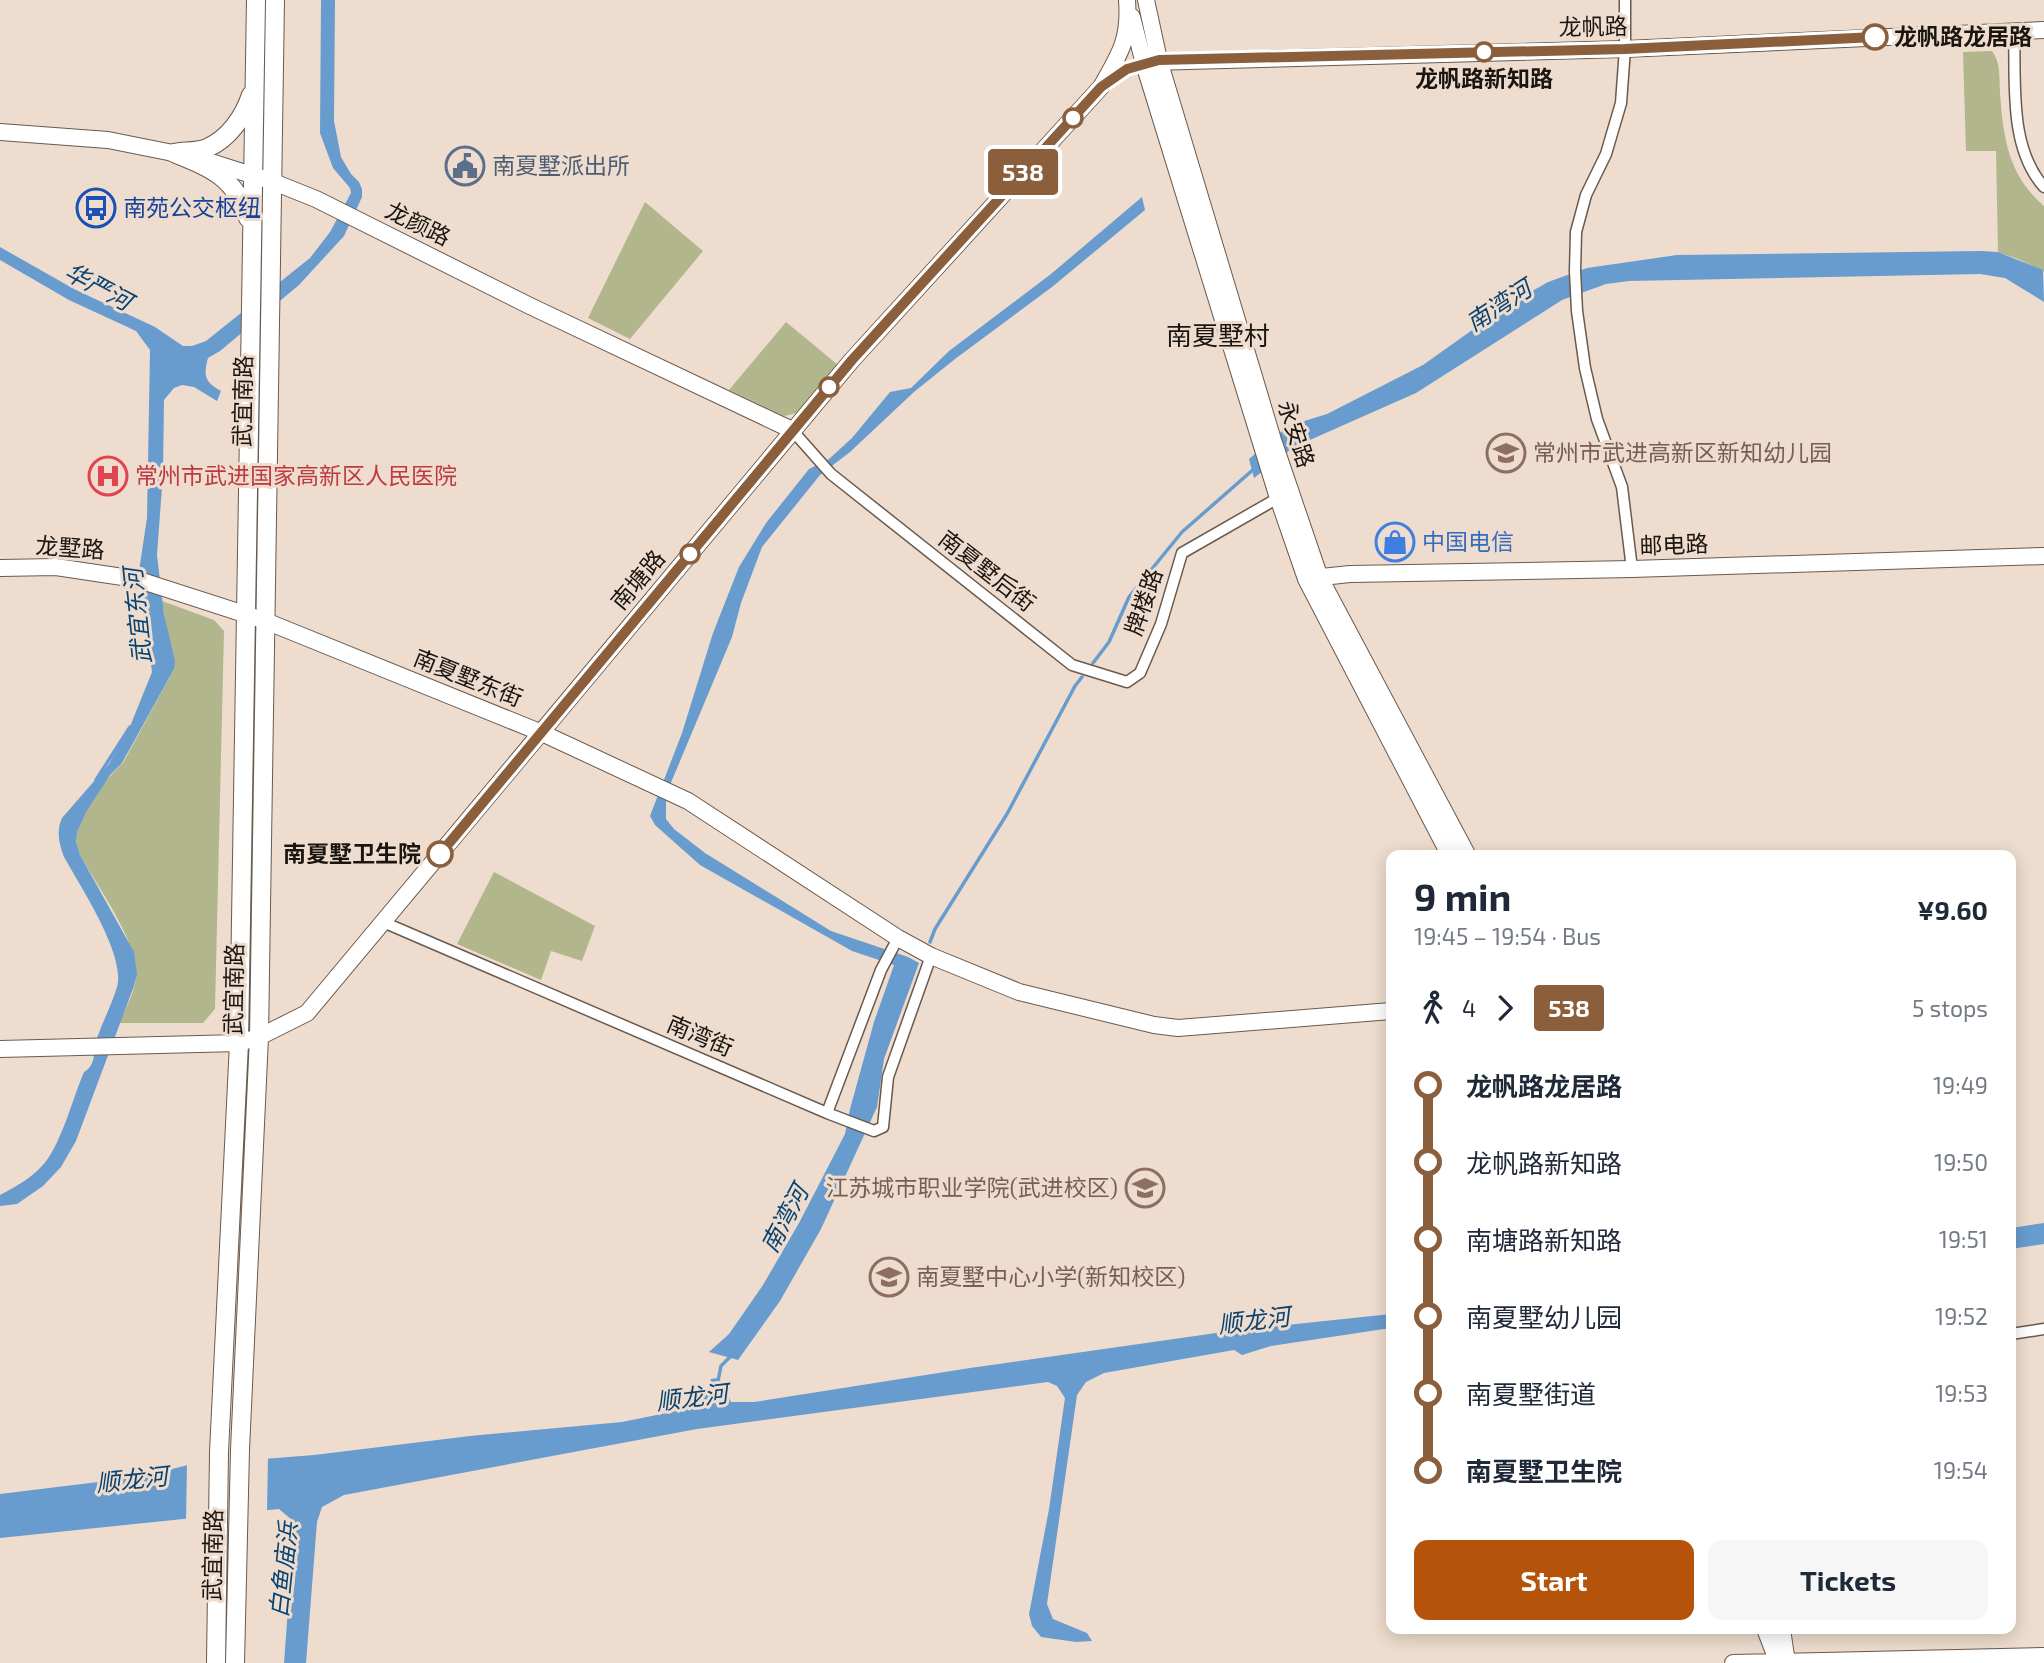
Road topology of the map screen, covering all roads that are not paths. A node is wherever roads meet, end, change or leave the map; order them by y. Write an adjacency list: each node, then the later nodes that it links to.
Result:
1 (256, 0): 10 (main road)
2 (275, 0): 15 (main road)
3 (1128, 0): 9 (street, 永安路); 11 (street)
4 (1146, 0): 9 (street, 永安路)
5 (1625, 0): 8 (street)
6 (2044, 30): 7 (street, 龙帆路)
7 (2014, 31): 8 (street, 龙帆路); 16 (street)
8 (1625, 49): 9 (street, 龙帆路); 23 (street)
9 (1152, 62): 11 (street, 南塘路); 19 (street, 永安路)
10 (255, 85): 13 (main road); 14 (main road)
11 (1101, 87): 18 (street, 南塘路)
12 (0, 132): 13 (street, 龙颜路)
13 (174, 153): 14 (street, 龙颜路); 17 (main road)
14 (253, 175): 15 (street, 龙颜路); 17 (main road)
15 (271, 181): 18 (street, 龙颜路); 25 (main road, 武宜南路)
16 (2044, 187)
17 (252, 230): 25 (main road, 武宜南路)
18 (792, 430): 26 (street, 南夏墅后街); 27 (street, 南塘路)
19 (1279, 477): 20 (street, 永安路); 24 (street, 永安路)
20 (1278, 498): 24 (street, 永安路); 26 (street, 牌楼路)
21 (2044, 556): 23 (street, 邮电路)
22 (0, 568): 25 (street, 龙墅路)
23 (1632, 569): 24 (street, 邮电路)
24 (1313, 578): 28 (street, 永安路); 29 (street, 永安路)
25 (255, 617): 27 (street, 南夏墅东街); 34 (main road, 武宜南路); 35 (main road, 武宜南路)
26 (1127, 682)
27 (542, 733): 30 (street, 南塘路); 31 (street, 南夏墅东街)
28 (1447, 850)
29 (1465, 850)
30 (383, 922): 34 (street, 南塘路); 37 (street, 南湾街)
31 (896, 942): 32 (street, 南夏墅东街); 37 (street)
32 (931, 956): 33 (street, 南夏墅东街); 37 (street, 南湾街)
33 (1386, 1011)
34 (258, 1037): 35 (street, 南塘路); 45 (main road, 武宜南路)
35 (239, 1043): 36 (street, 南塘路); 44 (main road, 武宜南路)
36 (0, 1049)
37 (827, 1113)
38 (2044, 1329): 39 (street)
39 (2016, 1333)
40 (1768, 1634): 43 (street)
41 (1782, 1634): 43 (street)
42 (2044, 1656): 43 (street)
43 (1782, 1662): 46 (street)
44 (216, 1663)
45 (235, 1663)
46 (1733, 1663)

